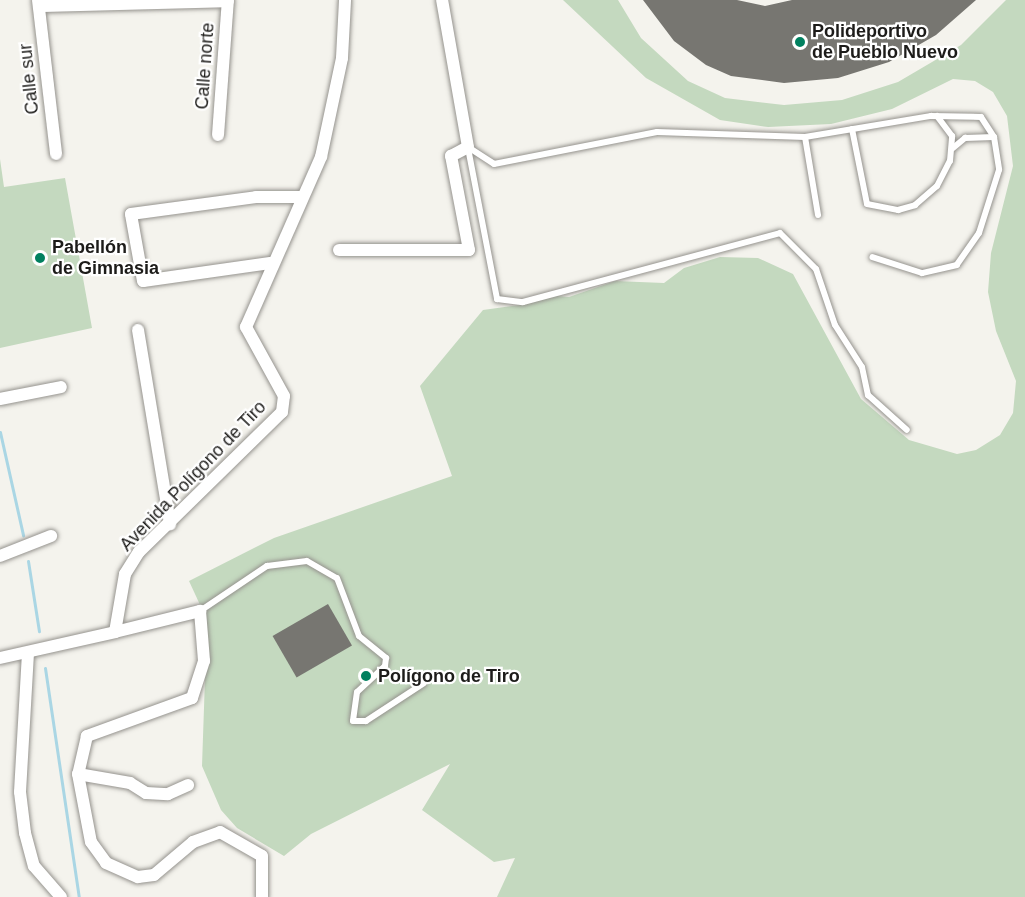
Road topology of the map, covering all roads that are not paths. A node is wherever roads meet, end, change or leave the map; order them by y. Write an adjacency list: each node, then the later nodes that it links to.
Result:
1 (345, 0): 13 (street, Avenida Polígono de Tiro)
2 (442, 0): 10 (street)
3 (228, 1): 4 (street); 7 (street, Calle norte)
4 (39, 3): 12 (street, Calle sur)
5 (937, 116): 6 (lane); 9 (lane); 11 (lane)
6 (852, 129): 8 (lane); 11 (lane)
7 (218, 135)
8 (805, 137): 10 (lane); 14 (lane)
9 (994, 137): 11 (lane); 16 (lane)
10 (468, 147): 15 (street); 21 (lane)
11 (953, 148)
12 (56, 154)
13 (302, 197): 17 (street, Avenida Polígono de Tiro); 17 (street)
14 (818, 215)
15 (339, 250)
16 (872, 257)
17 (270, 263): 22 (street, Avenida Polígono de Tiro)
18 (138, 330): 22 (street)
19 (61, 387): 20 (street)
20 (0, 399)
21 (907, 430)
22 (170, 524): 26 (street, Avenida Polígono de Tiro)
23 (51, 536): 24 (street)
24 (0, 556)
25 (200, 611): 26 (street); 29 (lane); 30 (street)
26 (116, 632): 27 (street)
27 (28, 653): 28 (street); 32 (street)
28 (0, 658)
29 (424, 683)
30 (78, 774): 31 (street); 33 (street)
31 (188, 785)
32 (61, 897)
33 (262, 897)

